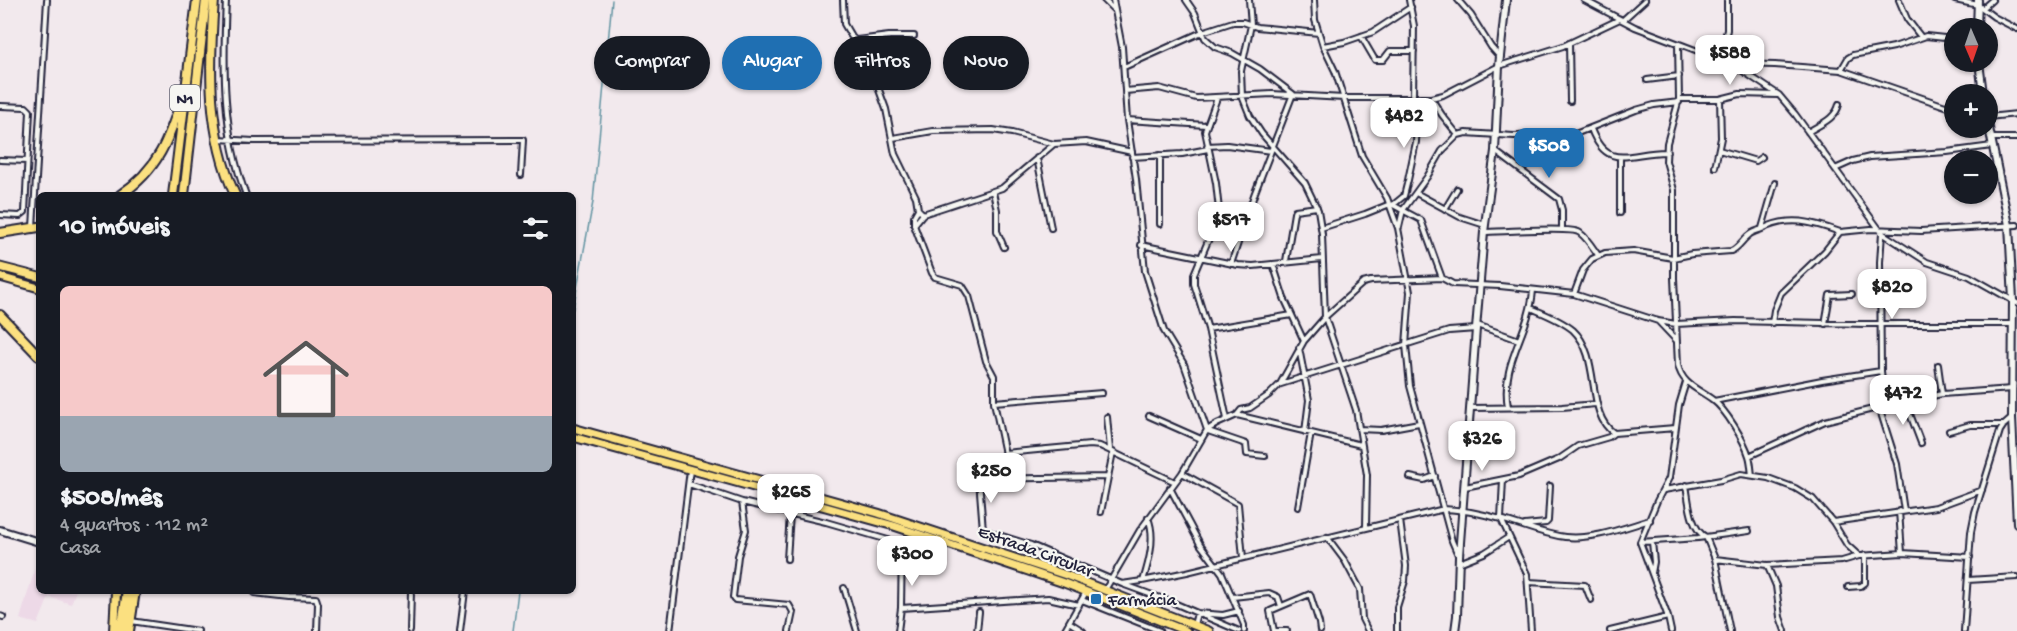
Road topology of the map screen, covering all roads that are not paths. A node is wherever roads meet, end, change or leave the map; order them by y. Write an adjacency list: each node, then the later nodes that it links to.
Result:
1 (47, 0): 95 (street)
2 (197, 0): 46 (highway, N1)
3 (206, 0): 98 (highway, N1)
4 (214, 0): 74 (highway)
5 (226, 0): 75 (street)
6 (843, 0): 29 (street)
7 (1104, 0): 23 (street)
8 (1113, 0): 23 (street)
9 (1186, 0): 27 (street)
10 (1249, 0): 25 (street)
11 (1314, 0): 28 (street)
12 (1409, 0): 22 (street)
13 (1458, 0): 37 (street)
14 (1506, 0): 37 (street)
15 (1584, 0): 24 (street)
16 (1645, 0): 24 (street)
17 (1727, 0): 39 (street)
18 (1899, 0): 31 (street)
19 (1955, 0): 21 (street)
20 (1992, 0): 21 (street)
21 (1980, 4): 26 (street)
22 (1411, 8): 30 (street); 36 (street)
23 (1116, 11): 42 (street)
24 (1621, 20): 33 (street); 34 (street)
25 (1251, 25): 27 (street); 28 (street); 38 (street)
26 (2017, 29)
27 (1202, 32): 38 (street); 42 (street)
28 (1319, 33): 35 (street)
29 (852, 36)
30 (1361, 36): 35 (street); 36 (street)
31 (1921, 37): 32 (street); 43 (street)
32 (1944, 38)
33 (1569, 43): 41 (street); 58 (street)
34 (1678, 44): 39 (street); 44 (street)
35 (1323, 46): 54 (street)
36 (1414, 51): 52 (street)
37 (1500, 57): 41 (street)
38 (1244, 60): 49 (street); 51 (street)
39 (1719, 60): 40 (street)
40 (1732, 64): 43 (street); 50 (street)
41 (1498, 66): 55 (street); 68 (street)
42 (1124, 67): 48 (street)
43 (1841, 70): 61 (street)
44 (1679, 76): 45 (street); 57 (street)
45 (1647, 80)
46 (187, 83): 96 (highway); 97 (highway, N1)
47 (879, 90): 70 (street)
48 (1125, 91): 53 (street); 64 (street)
49 (1293, 94): 51 (street); 54 (street); 79 (street)
50 (1779, 95): 56 (street); 67 (street)
51 (1242, 96): 53 (street); 79 (street)
52 (1416, 97): 54 (street); 55 (street); 103 (street)
53 (1217, 98): 65 (street)
54 (1344, 98): 103 (street)
55 (1431, 98): 69 (street)
56 (1720, 99): 57 (street); 80 (street)
57 (1679, 100): 66 (street); 82 (street)
58 (1570, 101)
59 (1839, 104): 67 (street)
60 (0, 106): 89 (street)
61 (1944, 106)
62 (2017, 114): 63 (street)
63 (1998, 116)
64 (1127, 120): 65 (street); 83 (street)
65 (1206, 125): 78 (street)
66 (1591, 129): 68 (street); 85 (street)
67 (1808, 132): 91 (street)
68 (1495, 134): 69 (street); 81 (street)
69 (1458, 135): 102 (street)
70 (893, 138): 76 (street); 106 (street)
71 (1991, 138): 77 (street)
72 (1998, 138): 73 (street)
73 (2017, 138)
74 (217, 139): 75 (street); 99 (highway)
75 (230, 140): 92 (street); 100 (street)
76 (1054, 144): 83 (street); 87 (street)
77 (1993, 146): 91 (street); 114 (street)
78 (1208, 148): 79 (street); 84 (street); 129 (street)
79 (1272, 150): 104 (street); 133 (street)
80 (1719, 150): 86 (street); 90 (street)
81 (1495, 151): 113 (street); 120 (street)
82 (1667, 152): 85 (street); 130 (street)
83 (1132, 154): 84 (street); 126 (street)
84 (1160, 155): 111 (street)
85 (1620, 157): 108 (street)
86 (1762, 157)
87 (1037, 158): 101 (street); 117 (street)
88 (0, 160): 89 (street)
89 (27, 162): 109 (street)
90 (1715, 167)
91 (1835, 169): 122 (street)
92 (521, 175)
93 (1775, 183): 121 (street)
94 (1457, 189): 105 (street)
95 (38, 192)
96 (124, 192)
97 (173, 192)
98 (184, 192)
99 (234, 192)
100 (245, 192)
101 (993, 192): 110 (street); 127 (street)
102 (1416, 193): 105 (street); 107 (street)
103 (1392, 204): 107 (street); 118 (street); 119 (street)
104 (1317, 207): 118 (street); 132 (street)
105 (1445, 208): 113 (street)
106 (918, 209): 110 (street); 112 (street)
107 (1403, 210): 119 (street); 139 (street)
108 (1620, 213)
109 (0, 214)
110 (923, 214): 112 (street)
111 (1160, 224)
112 (914, 225): 175 (street)
113 (1485, 225): 123 (street)
114 (2009, 225): 115 (street); 122 (street); 145 (street)
115 (2017, 225)
116 (36, 227): 125 (highway)
117 (1051, 228)
118 (1321, 228): 131 (street)
119 (1398, 228): 138 (street)
120 (1562, 228): 123 (street); 128 (street)
121 (1761, 229): 124 (street); 130 (street)
122 (1881, 231): 124 (street); 145 (street); 154 (street)
123 (1485, 232): 140 (street)
124 (1840, 232): 151 (street)
125 (0, 233)
126 (1141, 245): 129 (street); 191 (street)
127 (1004, 247)
128 (1598, 255): 130 (street); 143 (street)
129 (1201, 258): 133 (street); 157 (street)
130 (1673, 258): 152 (street)
131 (1322, 259): 132 (street); 149 (street)
132 (1286, 261): 134 (street)
133 (1231, 264): 134 (street)
134 (1274, 264): 148 (street)
135 (0, 267): 136 (main road)
136 (36, 276)
137 (0, 277): 141 (main road)
138 (1408, 278): 139 (street); 149 (street); 161 (street)
139 (1442, 278): 140 (street)
140 (1481, 285): 142 (street); 156 (street)
141 (36, 287)
142 (1533, 290): 143 (street); 146 (street)
143 (1574, 294): 150 (street)
144 (1852, 294): 153 (street)
145 (2015, 302): 155 (street)
146 (1531, 308): 158 (street); 176 (street)
147 (0, 315): 163 (highway)
148 (1292, 315): 157 (street); 160 (street)
149 (1325, 317): 160 (street); 164 (street)
150 (1658, 321): 152 (street); 159 (street)
151 (1772, 323): 152 (street); 153 (street)
152 (1676, 324): 159 (street)
153 (1825, 324): 154 (street)
154 (1881, 324): 155 (street); 166 (street)
155 (2013, 324): 171 (street)
156 (1476, 327): 158 (street); 161 (street); 180 (street)
157 (1208, 329): 184 (street)
158 (1519, 340): 178 (street)
159 (1676, 340): 168 (street)
160 (1304, 341): 162 (street)
161 (1406, 345): 164 (street); 186 (street)
162 (1299, 347): 167 (street); 169 (street)
163 (36, 353)
164 (1341, 364): 167 (street); 190 (street)
165 (1938, 365): 172 (street)
166 (1881, 371): 173 (street); 177 (street)
167 (1306, 376): 169 (street); 193 (street)
168 (1686, 382): 173 (street); 188 (street)
169 (1280, 384): 181 (street)
170 (1102, 393): 175 (street)
171 (2014, 393): 172 (street); 185 (street)
172 (1942, 394): 174 (street)
173 (1714, 401): 202 (street)
174 (1905, 401): 177 (street); 197 (street)
175 (994, 402): 200 (street)
176 (1596, 404): 178 (street); 194 (street)
177 (1885, 406): 179 (street)
178 (1508, 407): 180 (street)
179 (1879, 407): 202 (street); 224 (street)
180 (1470, 408): 215 (street)
181 (1238, 415): 184 (street); 193 (street)
182 (1149, 416): 196 (street)
183 (1107, 417): 199 (street)
184 (1227, 418): 191 (street)
185 (2012, 418): 187 (street); 219 (street)
186 (1419, 423): 190 (street); 206 (street)
187 (2004, 425): 192 (street); 218 (street)
188 (1675, 428): 194 (street); 217 (street)
189 (576, 429): 262 (main road, Estrada Circular)
190 (1359, 429): 198 (street)
191 (1207, 430): 196 (street); 201 (street)
192 (1949, 431)
193 (1308, 432): 198 (street); 221 (street)
194 (1614, 433): 210 (street)
195 (576, 438): 203 (main road, Estrada Circular)
196 (1202, 438): 204 (street)
197 (1921, 443)
198 (1361, 445): 234 (street)
199 (1112, 451): 200 (street); 207 (street); 211 (street)
200 (1005, 453): 209 (street)
201 (1265, 456)
202 (1749, 456): 205 (street)
203 (690, 470): 212 (street); 263 (main road, Estrada Circular)
204 (1182, 473): 211 (street); 247 (street)
205 (1752, 475): 213 (street); 231 (street)
206 (1435, 476): 208 (street); 222 (street)
207 (1108, 477): 209 (street); 225 (street)
208 (1410, 477)
209 (1007, 478): 255 (street)
210 (1503, 480): 215 (street); 228 (street)
211 (1174, 482): 216 (street)
212 (688, 483): 220 (street); 292 (street)
213 (1686, 485): 217 (street); 239 (street)
214 (1550, 486): 233 (street)
215 (1465, 487): 223 (street)
216 (1170, 488): 227 (street); 252 (street)
217 (1664, 489): 230 (street)
218 (1983, 490): 224 (street); 246 (street)
219 (2016, 495): 232 (street)
220 (742, 502): 226 (street); 293 (street)
221 (1298, 507)
222 (1444, 509): 223 (street); 229 (street); 249 (street)
223 (1464, 510): 228 (street); 249 (street)
224 (1902, 511): 231 (street); 243 (street)
225 (1101, 512)
226 (790, 514): 248 (street); 275 (street)
227 (1148, 518): 255 (street); 257 (street)
228 (1501, 519): 233 (street); 238 (street)
229 (1400, 520): 234 (street); 308 (street)
230 (1650, 520): 233 (street); 241 (street)
231 (1833, 522): 245 (street)
232 (2017, 523)
233 (1521, 525)
234 (1366, 527): 237 (street)
235 (0, 530): 240 (street)
236 (1749, 531): 239 (street)
237 (1327, 537): 247 (street); 307 (street)
238 (1509, 537): 249 (street); 258 (street)
239 (1706, 537): 242 (street); 250 (street)
240 (36, 541)
241 (1640, 542): 242 (street); 253 (street)
242 (1652, 542): 253 (street)
243 (1902, 553): 244 (street); 246 (street)
244 (1865, 555): 245 (street); 260 (street)
245 (1859, 556): 251 (street)
246 (1970, 557): 256 (street)
247 (1243, 558): 252 (street)
248 (787, 559)
249 (1459, 559): 309 (street)
250 (1715, 559): 251 (street); 313 (street)
251 (1767, 564): 314 (street)
252 (1216, 565): 257 (street); 270 (street)
253 (1652, 573): 280 (street)
254 (2017, 577): 256 (street)
255 (1112, 579): 259 (street); 262 (street)
256 (1968, 580): 315 (street)
257 (1142, 582): 259 (street)
258 (1528, 582): 272 (street); 310 (street)
259 (1122, 584): 278 (street)
260 (1848, 587)
261 (843, 588): 294 (street)
262 (1105, 590): 283 (main road, Estrada Circular)
263 (1086, 592): 271 (street); 279 (main road, Estrada Circular)
264 (117, 594): 285 (highway)
265 (127, 594): 286 (highway)
266 (135, 594): 281 (highway)
267 (263, 594): 289 (street)
268 (411, 594): 290 (street)
269 (465, 594): 291 (street)
270 (1233, 597): 274 (street); 276 (street)
271 (1082, 600): 273 (street); 284 (street)
272 (1590, 600)
273 (1079, 605): 275 (street); 282 (street)
274 (1281, 606): 304 (street); 306 (street)
275 (900, 608): 295 (street)
276 (1239, 611): 278 (street); 303 (street)
277 (978, 612): 296 (street)
278 (1197, 613): 283 (street); 302 (street)
279 (1150, 617): 284 (street); 300 (main road, Estrada Circular)
280 (1668, 617): 311 (street); 312 (street)
281 (131, 621): 287 (highway); 288 (street)
282 (1069, 622): 297 (street); 298 (street)
283 (1194, 625): 301 (main road, Estrada Circular)
284 (1148, 626): 299 (street)
285 (114, 631)
286 (122, 631)
287 (129, 631)
288 (198, 631)
289 (317, 631)
290 (410, 631)
291 (460, 631)
292 (670, 631)
293 (789, 631)
294 (857, 631)
295 (898, 631)
296 (977, 631)
297 (1064, 631)
298 (1083, 631)
299 (1160, 631)
300 (1186, 631)
301 (1209, 631)
302 (1239, 631)
303 (1244, 631)
304 (1274, 631): 305 (street)
305 (1287, 631)
306 (1320, 631)
307 (1368, 631)
308 (1397, 631)
309 (1455, 631)
310 (1531, 631)
311 (1610, 631)
312 (1671, 631)
313 (1730, 631)
314 (1785, 631)
315 (1964, 631)

